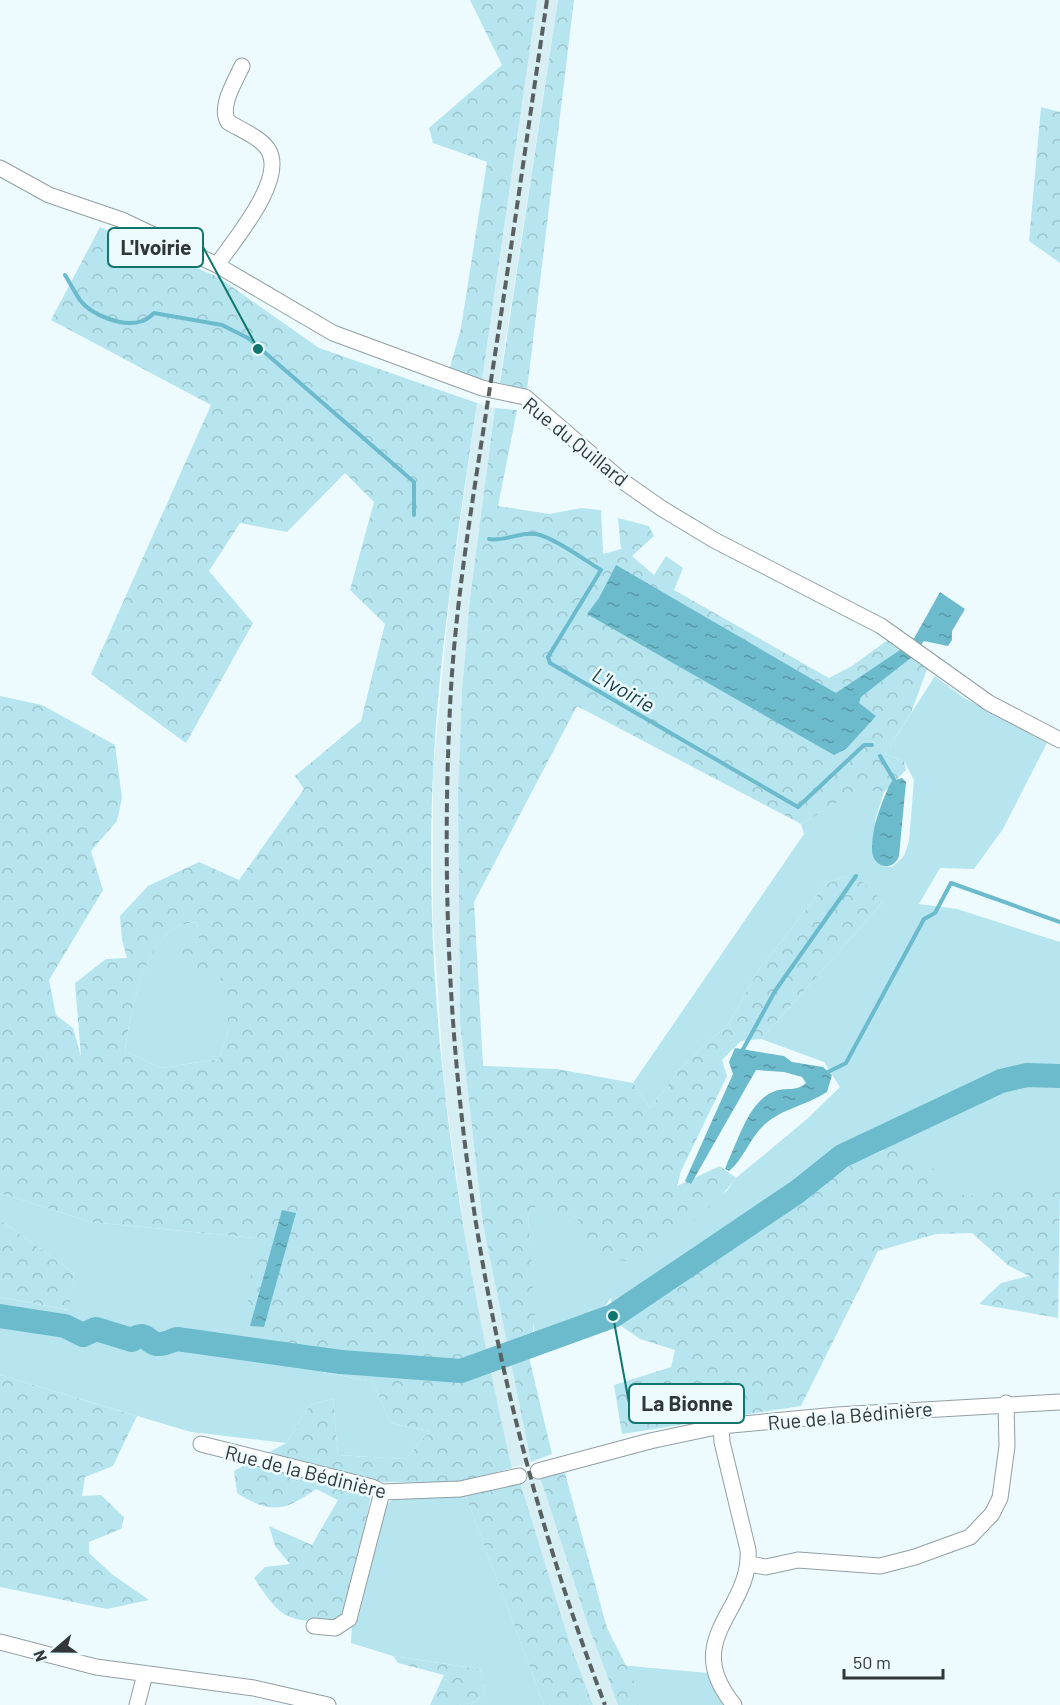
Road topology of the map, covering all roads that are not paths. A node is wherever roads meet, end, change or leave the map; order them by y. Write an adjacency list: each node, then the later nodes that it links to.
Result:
1 (242, 66): 3 (street)
2 (0, 168): 3 (street, Rue du Quillard)
3 (217, 265): 4 (street, Rue du Quillard)
4 (1060, 740)
5 (1060, 1402): 6 (street, Rue de la Bédinière)
6 (1006, 1403): 7 (street, Rue de la Bédinière); 12 (street)
7 (721, 1426): 9 (street, Rue de la Bédinière); 12 (street)
8 (201, 1444): 11 (street, Rue de la Bédinière)
9 (538, 1471)
10 (519, 1476): 11 (street, Rue de la Bédinière)
11 (382, 1492): 13 (street)
12 (749, 1564): 19 (street)
13 (314, 1626)
14 (0, 1642): 15 (street)
15 (145, 1674): 16 (street); 17 (street)
16 (277, 1700): 18 (street)
17 (137, 1705)
18 (328, 1705)
19 (734, 1705)

